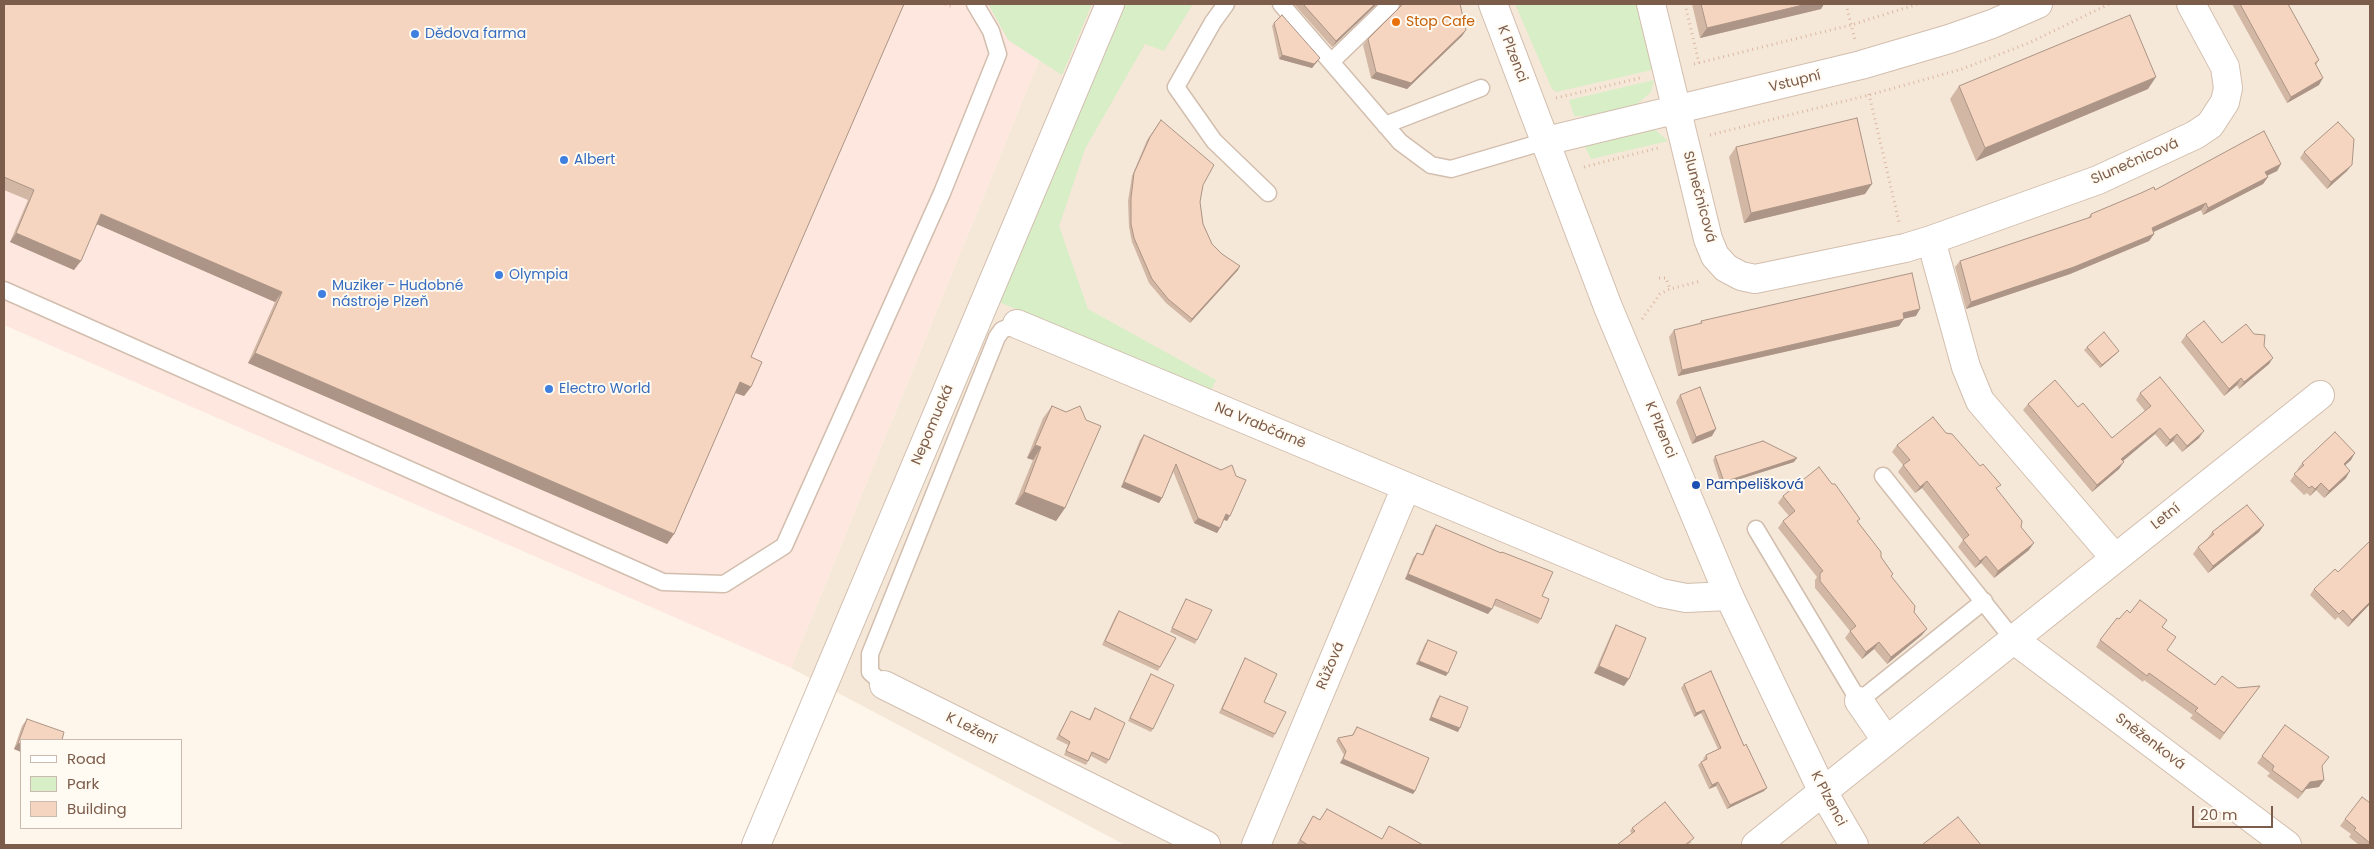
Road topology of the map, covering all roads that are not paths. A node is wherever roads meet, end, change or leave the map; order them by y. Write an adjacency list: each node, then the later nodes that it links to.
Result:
1 (975, 4): 17 (lane)
2 (1110, 4): 22 (street, Nepomucká)
3 (1226, 4): 15 (lane)
4 (1281, 4): 10 (lane)
5 (1391, 4): 10 (lane)
6 (1493, 4): 14 (street, K Plzenci)
7 (1650, 4): 12 (street, Slunečnicová)
8 (2038, 4): 12 (street, Vstupní)
9 (2190, 4): 16 (street, Slunečnicová)
10 (1332, 62): 13 (lane)
11 (1481, 88): 13 (lane)
12 (1676, 109): 14 (street, Vstupní); 16 (street, Slunečnicová)
13 (1385, 125): 14 (lane)
14 (1546, 141): 26 (street, K Plzenci)
15 (1268, 193)
16 (1931, 240): 25 (street)
17 (4, 290)
18 (1017, 324): 21 (street, Na Vrabčárně); 24 (lane, Na Vrabčárně)
19 (2320, 395): 25 (street, Letní)
20 (1883, 476): 27 (lane)
21 (1406, 487): 26 (street, Na Vrabčárně); 35 (street, Růžová)
22 (890, 527): 24 (lane); 33 (street, Nepomucká)
23 (1756, 529): 30 (lane)
24 (918, 537): 29 (lane, K Ležení)
25 (2115, 558): 28 (street, Letní)
26 (1729, 596): 32 (street, K Plzenci)
27 (1984, 601): 28 (lane); 30 (lane)
28 (2013, 639): 31 (street, Letní); 38 (street, Sněženková)
29 (884, 686): 34 (street, K Ležení)
30 (1859, 701): 31 (street)
31 (1886, 740): 32 (street, Letní)
32 (1822, 790): 36 (street); 37 (street, K Plzenci)
33 (756, 845)
34 (1206, 845)
35 (1256, 845)
36 (1756, 845)
37 (1854, 845)
38 (2287, 845)

